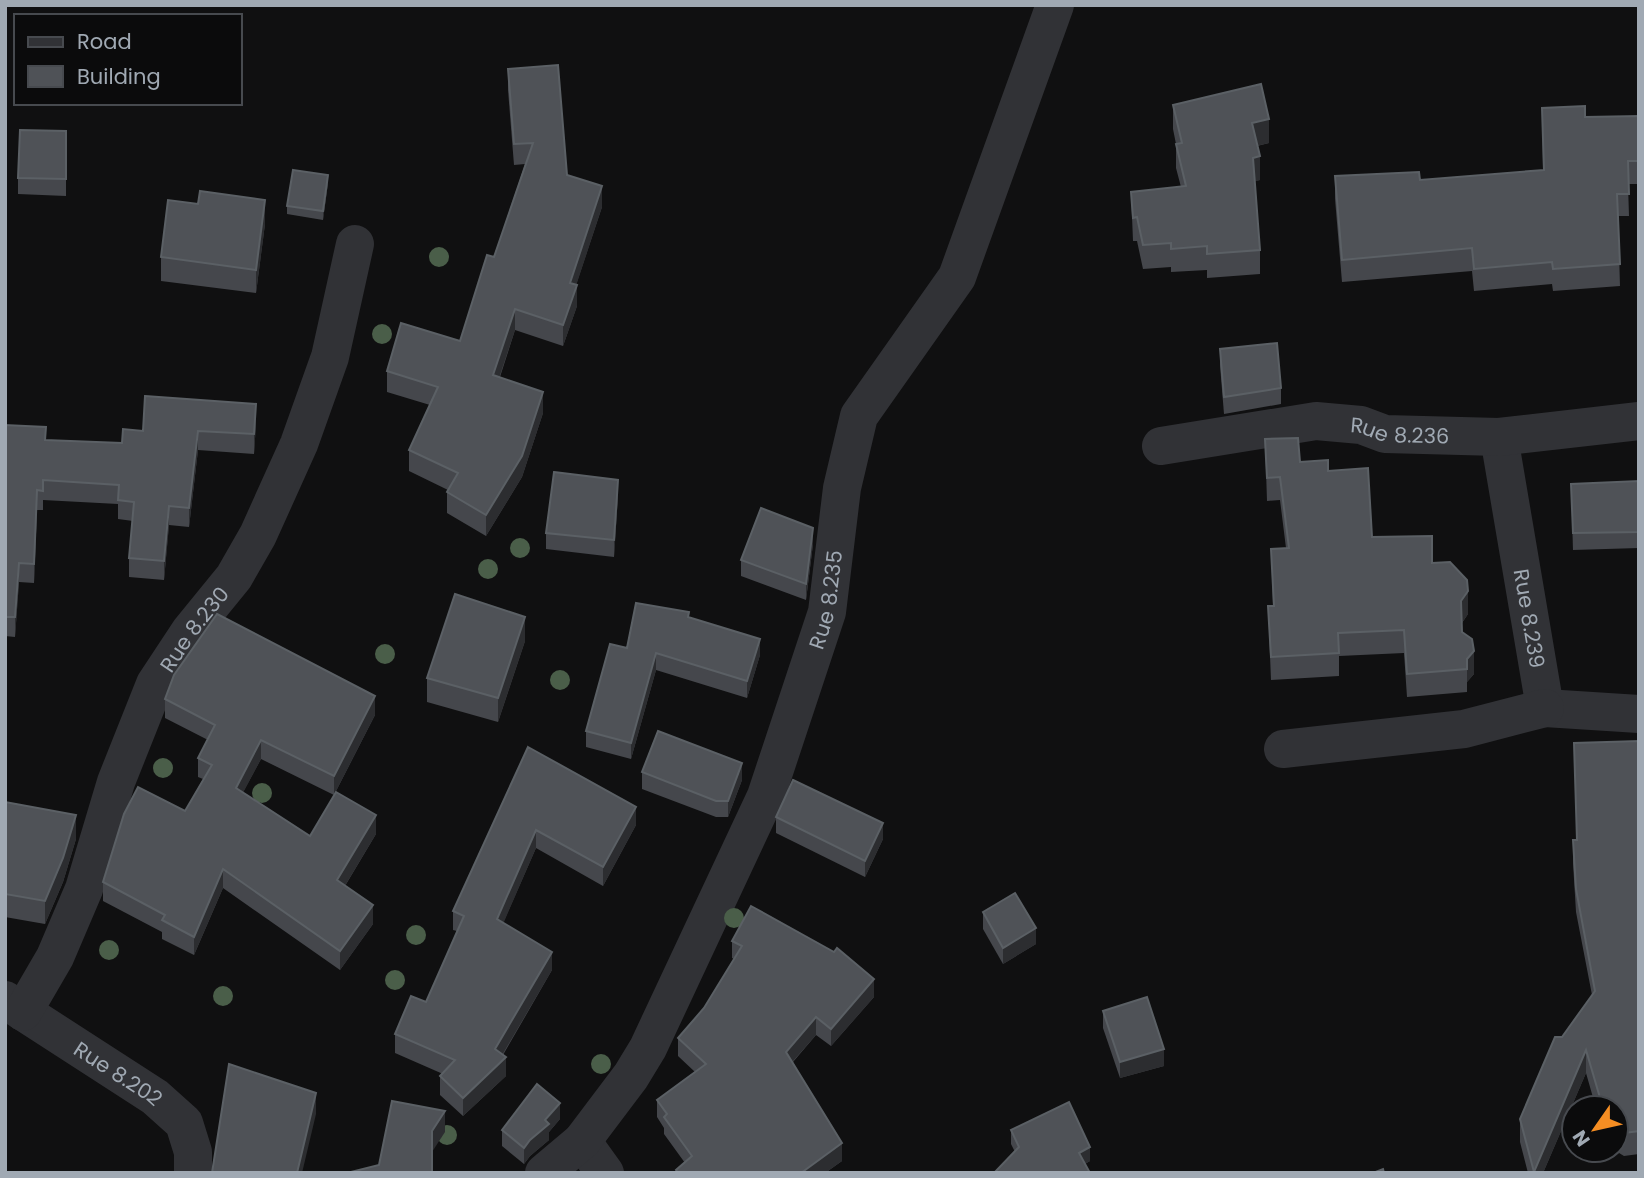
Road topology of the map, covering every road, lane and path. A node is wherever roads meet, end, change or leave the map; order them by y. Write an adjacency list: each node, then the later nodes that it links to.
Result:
1 (1055, 5): 10 (street, Rue 8.235)
2 (355, 244): 9 (street, Rue 8.230)
3 (1639, 421): 4 (street, Rue 8.236)
4 (1499, 437): 5 (street, Rue 8.236); 6 (street, Rue 8.239)
5 (1161, 446)
6 (1545, 708): 7 (street); 8 (street)
7 (1639, 714)
8 (1283, 749)
9 (14, 1006): 11 (street, Rue 8.202)
10 (582, 1141): 12 (street, Rue 8.235); 13 (street)
11 (193, 1173)
12 (544, 1173)
13 (605, 1173)

